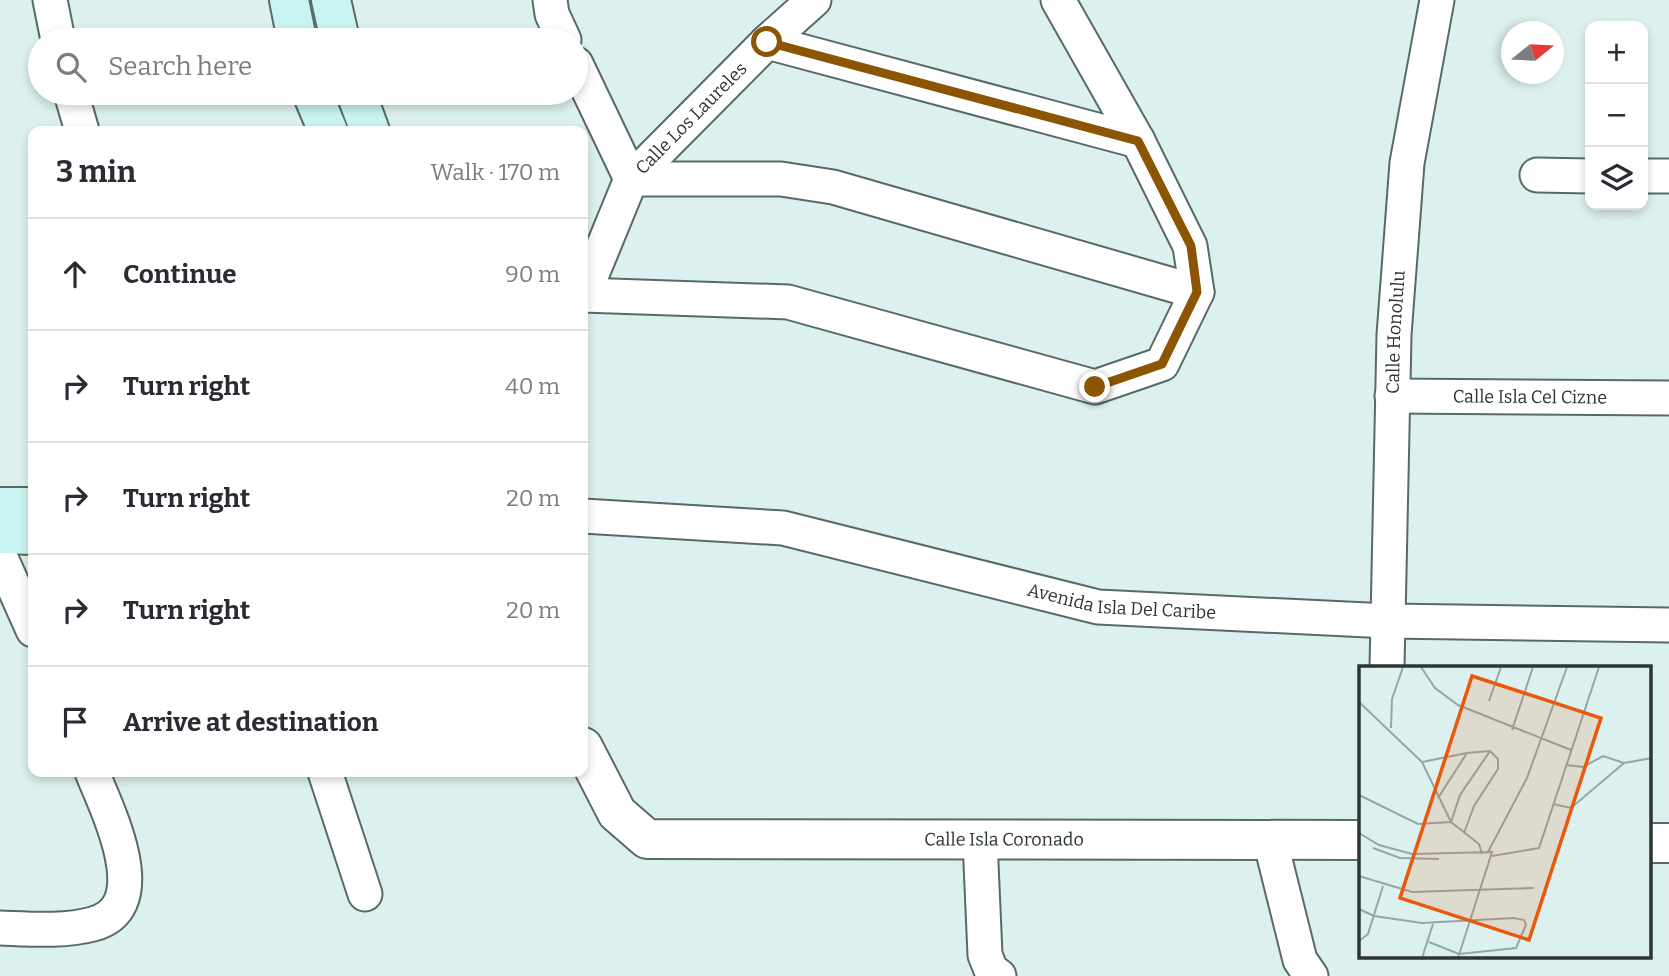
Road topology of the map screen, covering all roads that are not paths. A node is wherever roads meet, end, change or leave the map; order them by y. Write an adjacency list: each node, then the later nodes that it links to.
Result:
1 (50, 0): 8 (street)
2 (289, 0): 9 (main road)
3 (331, 0): 10 (main road)
4 (550, 0): 11 (street)
5 (814, 0): 12 (street, Calle Los Laureles)
6 (1058, 0): 20 (street)
7 (1437, 0): 29 (street, Calle Honolulu)
8 (56, 28)
9 (295, 28)
10 (337, 28)
11 (558, 28)
12 (767, 42): 20 (street); 25 (street, Calle Los Laureles)
13 (588, 89): 25 (street)
14 (74, 105): 17 (street)
15 (317, 105): 18 (main road)
16 (360, 105): 19 (main road)
17 (81, 126)
18 (326, 126)
19 (368, 126)
20 (1138, 141): 27 (street)
21 (1537, 175): 22 (street)
22 (1585, 176)
23 (1648, 176): 24 (street)
24 (1669, 176)
25 (631, 179): 26 (street); 27 (street)
26 (588, 284)
27 (1197, 292): 28 (street)
28 (588, 296)
29 (1392, 396): 30 (street, Calle Isla Cel Cizne); 38 (street, Calle Honolulu)
30 (1669, 398)
31 (0, 507): 32 (main road)
32 (28, 507)
33 (588, 516): 38 (street, Avenida Isla Del Caribe)
34 (0, 534): 35 (main road)
35 (28, 535)
36 (0, 556): 37 (street)
37 (28, 619)
38 (1388, 621): 39 (street, Avenida Isla Del Caribe); 40 (street, Calle Honolulu)
39 (1669, 625)
40 (1387, 666)
41 (588, 757): 44 (street, Calle Isla Coronado)
42 (94, 777): 48 (street)
43 (327, 777): 47 (street)
44 (980, 840): 45 (street, Calle Isla Coronado); 49 (street)
45 (1270, 840): 46 (street, Calle Isla Coronado); 50 (street)
46 (1359, 840)
47 (365, 894)
48 (0, 928)
49 (999, 976)
50 (1311, 976)

